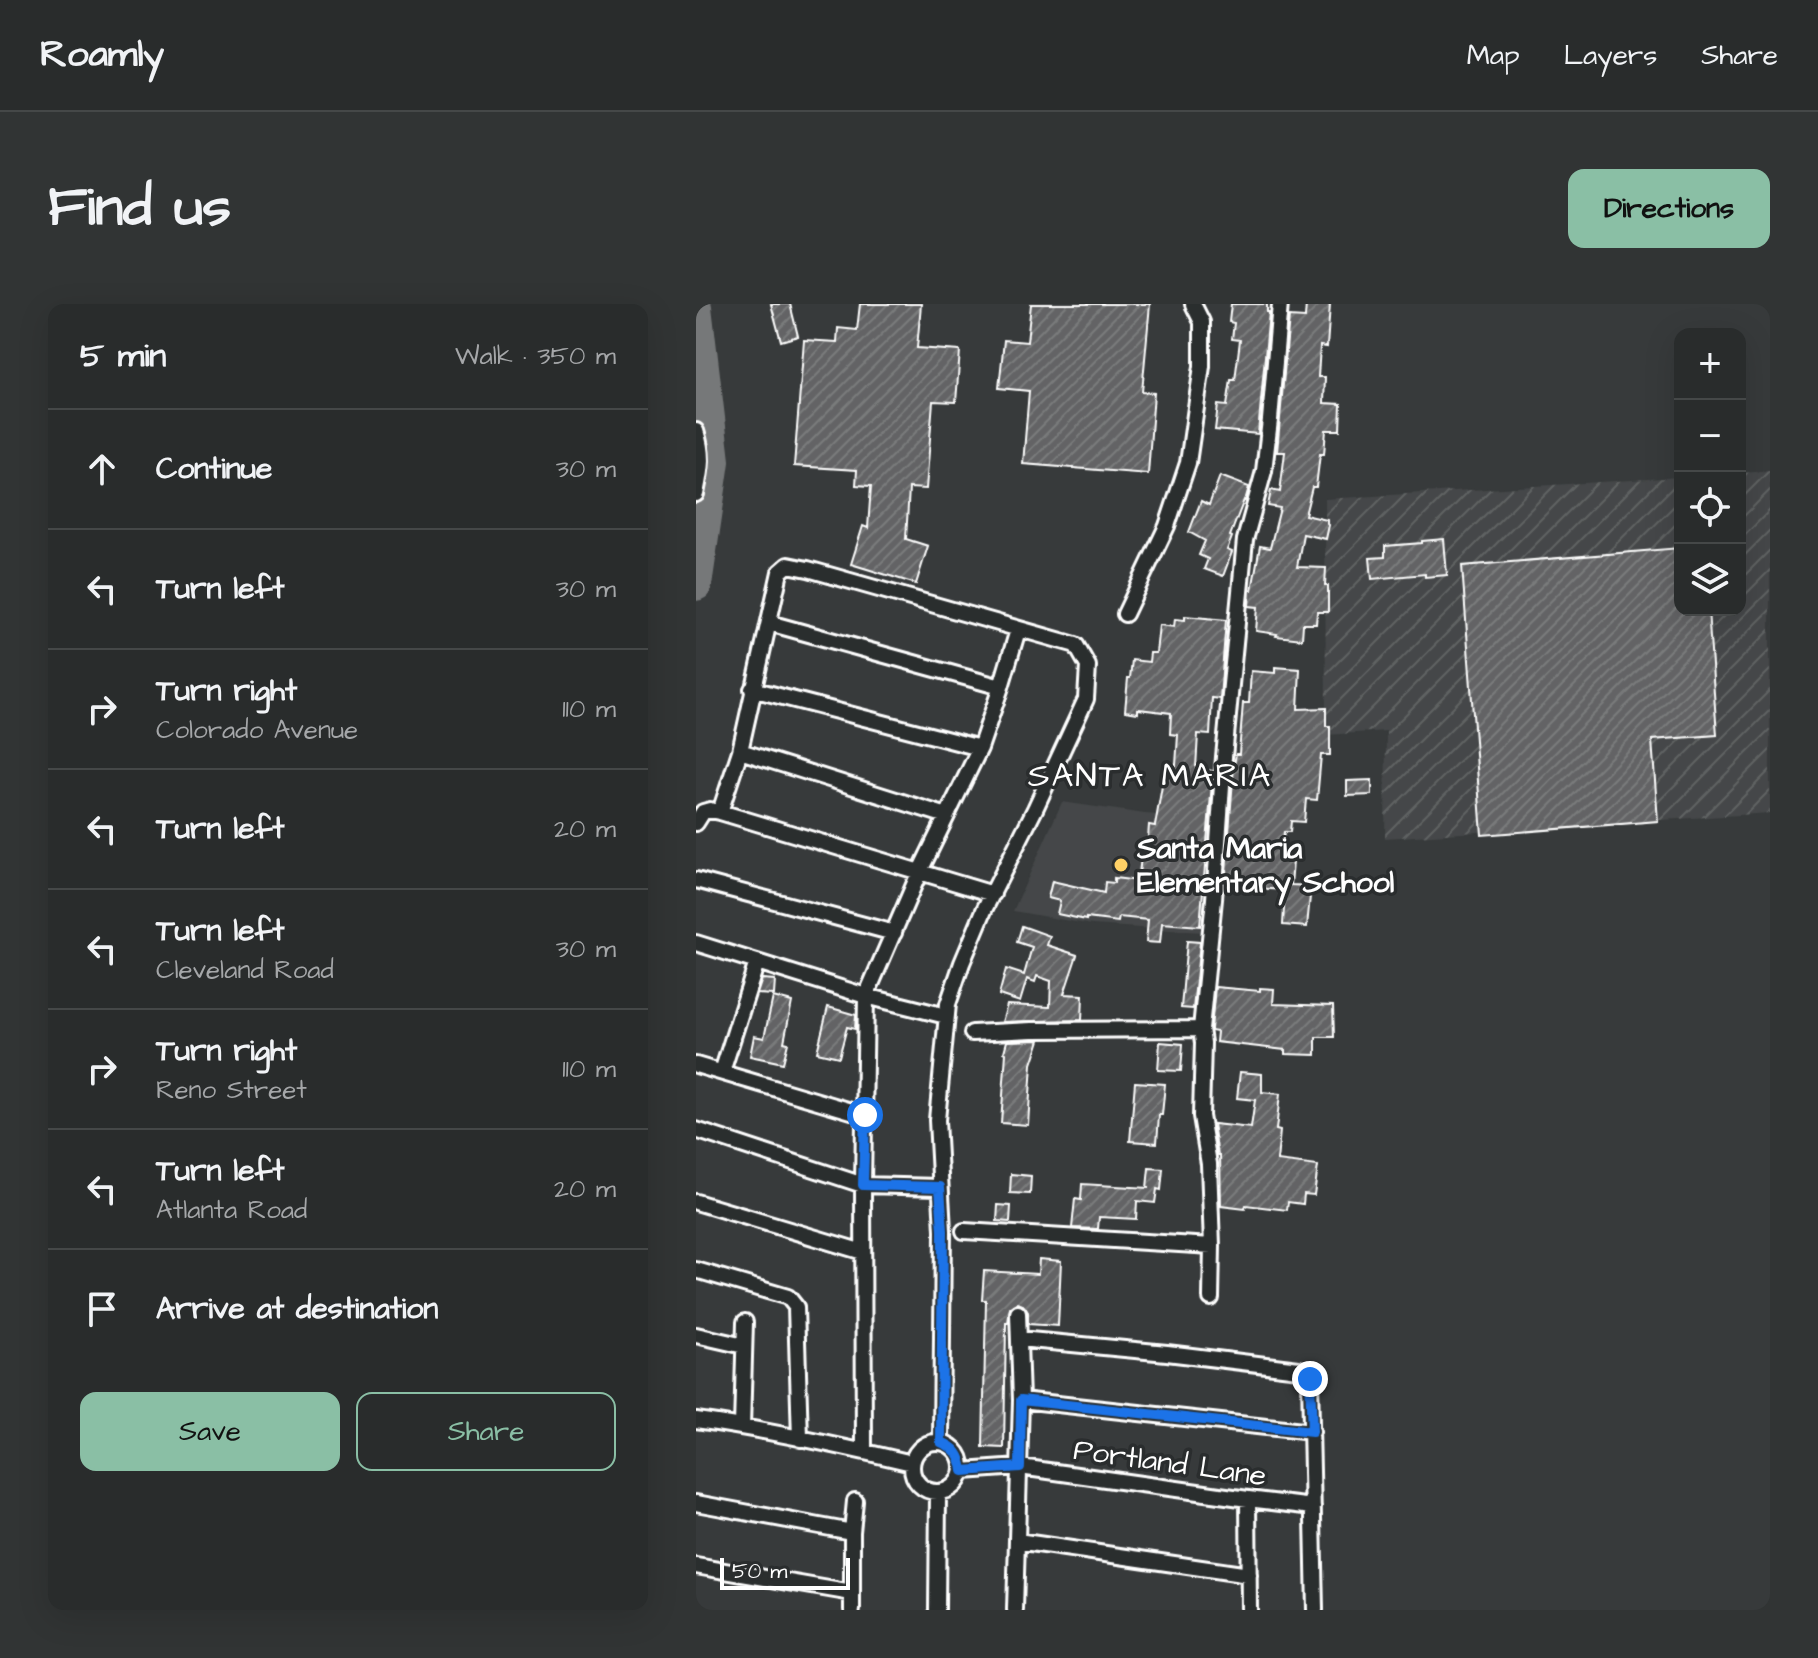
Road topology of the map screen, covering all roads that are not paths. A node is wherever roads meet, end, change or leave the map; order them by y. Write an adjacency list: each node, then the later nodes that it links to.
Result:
1 (1193, 304): 5 (street)
2 (1280, 304): 23 (street)
3 (696, 431): 4 (street)
4 (696, 494)
5 (1125, 614)
6 (769, 623): 7 (street); 8 (street); 9 (street)
7 (1018, 630): 8 (street); 17 (street)
8 (1001, 687): 10 (street)
9 (752, 689): 10 (street); 11 (street)
10 (980, 748): 13 (street)
11 (740, 751): 12 (street); 13 (street)
12 (720, 812): 14 (street); 15 (street)
13 (947, 816): 15 (street)
14 (696, 823)
15 (920, 871): 17 (street); 18 (street)
16 (696, 880): 18 (street)
17 (993, 894): 22 (street)
18 (894, 933): 21 (street)
19 (696, 943): 20 (street)
20 (757, 962): 21 (street); 26 (street)
21 (866, 996): 22 (street); 27 (street)
22 (946, 1016): 30 (street)
23 (1201, 1029): 24 (street); 33 (street)
24 (972, 1033)
25 (696, 1065): 26 (street)
26 (722, 1072): 27 (street)
27 (865, 1115): 29 (street)
28 (696, 1130): 29 (street)
29 (863, 1185): 30 (street); 34 (street)
30 (940, 1187): 47 (street)
31 (696, 1202): 34 (street)
32 (964, 1231): 33 (street)
33 (1212, 1246): 36 (street)
34 (863, 1252): 48 (street)
35 (696, 1270): 46 (street)
36 (1211, 1298)
37 (1018, 1313): 40 (street)
38 (745, 1322): 41 (street)
39 (696, 1335): 41 (street)
40 (1019, 1339): 42 (street); 45 (street)
41 (744, 1346): 44 (street)
42 (1021, 1400): 45 (street); 50 (street)
43 (696, 1420): 44 (street)
44 (742, 1427): 46 (street)
45 (1312, 1432): 56 (street)
46 (800, 1439): 48 (street)
47 (941, 1442): 49 (street); 51 (street)
48 (864, 1452): 49 (street)
49 (912, 1463): 52 (street)
50 (1020, 1467): 51 (street, Portland Lane); 53 (street, Portland Lane); 58 (street)
51 (963, 1471): 52 (street)
52 (938, 1493): 63 (street)
53 (1248, 1499): 56 (street, Portland Lane); 60 (street)
54 (855, 1501): 57 (street)
55 (696, 1503): 57 (street)
56 (1313, 1507): 66 (street)
57 (852, 1532): 61 (street)
58 (1017, 1541): 60 (street); 64 (street)
59 (696, 1566): 61 (street)
60 (1249, 1575): 65 (street)
61 (852, 1593): 62 (street)
62 (852, 1610)
63 (937, 1610)
64 (1015, 1610)
65 (1249, 1610)
66 (1315, 1610)

